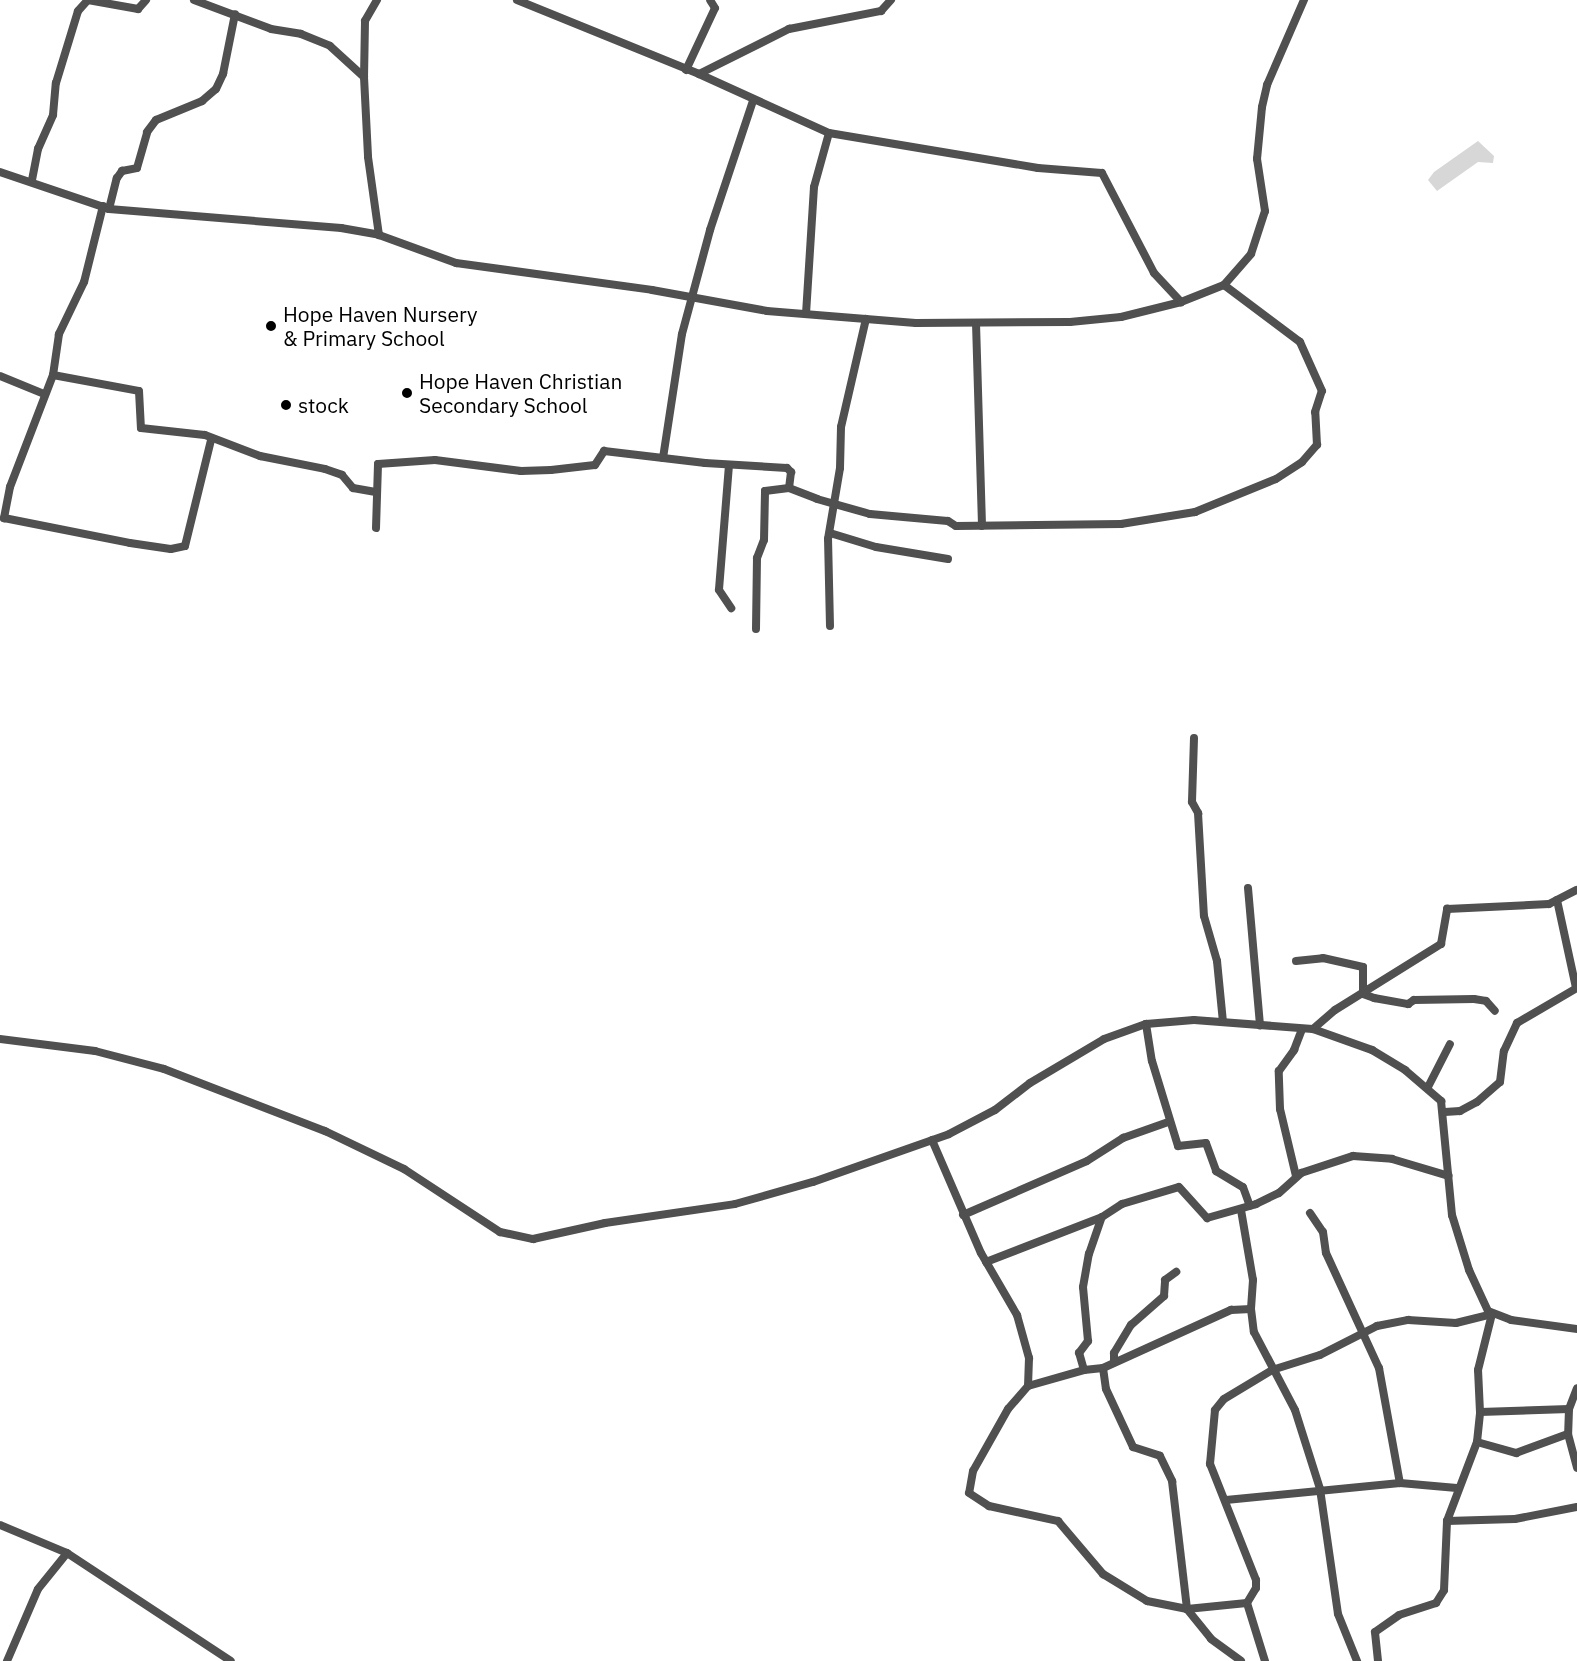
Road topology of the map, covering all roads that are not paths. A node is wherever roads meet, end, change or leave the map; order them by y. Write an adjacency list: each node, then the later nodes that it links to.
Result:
1 (88, 0): 2 (street); 16 (street)
2 (146, 0)
3 (194, 0): 9 (street)
4 (377, 0): 12 (street)
5 (517, 0): 10 (street)
6 (710, 0): 10 (street)
7 (891, 0): 11 (street)
8 (1304, 0): 19 (street)
9 (235, 14): 12 (street); 17 (street)
10 (686, 70): 11 (street)
11 (699, 74): 13 (street)
12 (364, 77): 18 (street)
13 (753, 101): 14 (street); 20 (street)
14 (829, 133): 21 (street); 22 (street)
15 (0, 174): 16 (street)
16 (32, 180): 17 (street)
17 (106, 208): 18 (street); 25 (street)
18 (379, 235): 20 (street)
19 (1224, 285): 21 (street); 34 (street)
20 (691, 298): 22 (street); 29 (street)
21 (1181, 302): 24 (street)
22 (806, 314): 23 (street)
23 (866, 319): 24 (street); 33 (street)
24 (976, 323): 34 (street)
25 (52, 375): 27 (street); 28 (street)
26 (0, 376): 27 (street)
27 (44, 394): 28 (street)
28 (211, 440): 32 (street)
29 (663, 458): 30 (street); 32 (street)
30 (729, 465): 31 (street); 38 (street)
31 (789, 488): 33 (street); 40 (street)
32 (376, 492): 35 (street)
33 (834, 505): 34 (street); 36 (street)
34 (982, 526)
35 (376, 528)
36 (830, 533): 37 (street); 39 (street)
37 (948, 559)
38 (731, 608)
39 (830, 626)
40 (756, 629)
41 (1194, 738): 49 (street)
42 (1248, 888): 51 (street)
43 (1577, 890): 44 (street)
44 (1557, 900): 46 (street); 47 (street)
45 (1296, 962): 47 (street)
46 (1577, 988): 57 (street)
47 (1364, 994): 48 (street); 53 (street)
48 (1495, 1011)
49 (1223, 1022): 50 (street); 51 (street)
50 (1146, 1024): 58 (street); 59 (street)
51 (1260, 1025): 52 (street)
52 (1302, 1029): 53 (street); 60 (street)
53 (1313, 1029): 56 (street)
54 (0, 1039): 59 (street)
55 (1450, 1044): 56 (street)
56 (1428, 1087): 57 (street)
57 (1445, 1112): 61 (street)
58 (1168, 1122): 62 (street); 64 (street)
59 (932, 1140): 64 (street)
60 (1296, 1176): 61 (street); 62 (street)
61 (1449, 1176): 69 (street)
62 (1246, 1208): 65 (street); 68 (street)
63 (1310, 1213): 71 (street)
64 (963, 1215): 66 (street)
65 (1102, 1217): 66 (street); 74 (street)
66 (986, 1262): 76 (street)
67 (1176, 1272): 72 (street)
68 (1251, 1309): 72 (street); 75 (street)
69 (1492, 1314): 70 (street); 71 (street); 79 (street)
70 (1577, 1329)
71 (1364, 1331): 75 (street); 83 (street)
72 (1114, 1361): 73 (street)
73 (1103, 1368): 74 (street); 92 (street)
74 (1084, 1370): 76 (street)
75 (1272, 1370): 85 (street); 86 (street)
76 (1028, 1386): 92 (street)
77 (1577, 1388): 78 (street)
78 (1569, 1409): 79 (street); 80 (street)
79 (1480, 1412): 81 (street)
80 (1568, 1434): 81 (street); 82 (street)
81 (1477, 1442): 84 (street)
82 (1577, 1468)
83 (1400, 1483): 84 (street); 85 (street)
84 (1457, 1488): 88 (street)
85 (1320, 1489): 86 (street); 97 (street)
86 (1226, 1500): 91 (street)
87 (1577, 1507): 88 (street)
88 (1447, 1521): 98 (street)
89 (0, 1526): 90 (street)
90 (67, 1553): 93 (street); 94 (street)
91 (1247, 1604): 92 (street); 96 (street)
92 (1187, 1609): 95 (street)
93 (7, 1661)
94 (231, 1661)
95 (1241, 1661)
96 (1265, 1661)
97 (1357, 1661)
98 (1378, 1661)

